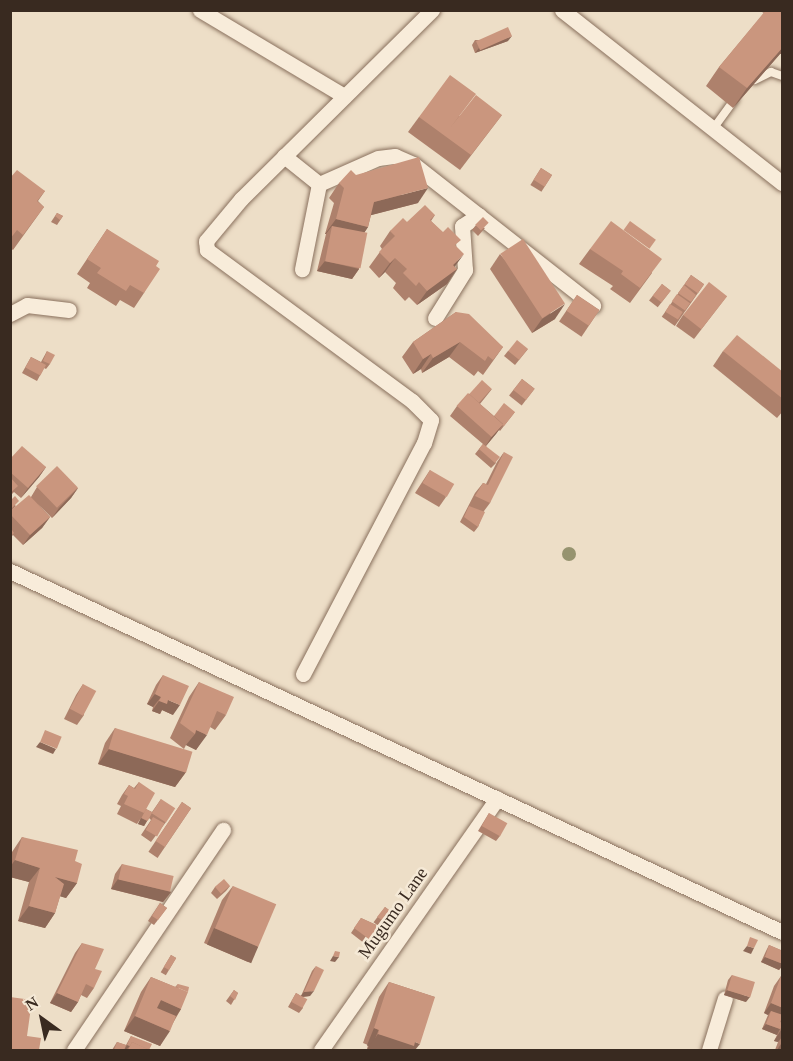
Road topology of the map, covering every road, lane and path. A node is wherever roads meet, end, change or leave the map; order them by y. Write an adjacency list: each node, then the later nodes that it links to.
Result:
1 (200, 10): 5 (street)
2 (432, 10): 5 (street)
3 (562, 10): 6 (street)
4 (783, 76): 6 (lane)
5 (344, 96): 7 (street)
6 (713, 129): 8 (street)
7 (284, 156): 9 (street); 17 (street)
8 (783, 183)
9 (319, 184): 10 (street); 11 (street)
10 (478, 215): 12 (street); 15 (street)
11 (302, 269)
12 (593, 305)
13 (69, 309): 14 (street)
14 (10, 314)
15 (435, 318)
16 (10, 571): 18 (street)
17 (303, 674)
18 (497, 799): 20 (street); 23 (street, Mugumo Lane)
19 (223, 831): 22 (street)
20 (783, 932)
21 (725, 999): 24 (street)
22 (74, 1050)
23 (321, 1050)
24 (709, 1050)

